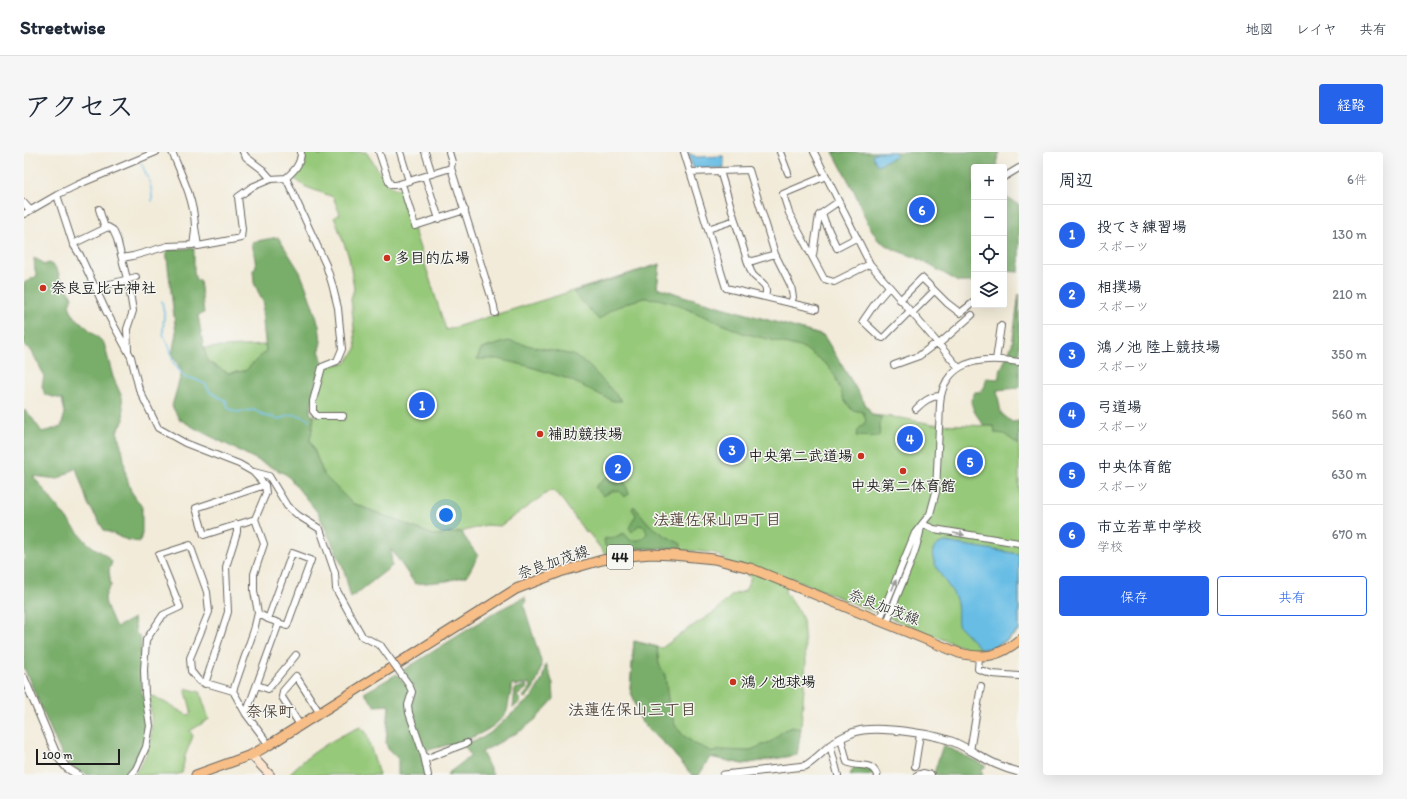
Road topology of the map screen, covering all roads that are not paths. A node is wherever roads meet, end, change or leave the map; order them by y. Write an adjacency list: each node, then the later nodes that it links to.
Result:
1 (156, 152): 25 (street)
2 (172, 152): 35 (street)
3 (243, 152): 22 (street)
4 (301, 152): 21 (street)
5 (379, 152): 24 (street)
6 (400, 152): 23 (street)
7 (425, 152): 17 (street)
8 (449, 152): 12 (street)
9 (684, 152): 15 (street)
10 (780, 152): 16 (street)
11 (817, 153): 19 (street)
12 (451, 168): 17 (street); 30 (street)
13 (1019, 168): 20 (street)
14 (720, 171): 15 (street); 34 (street); 40 (street)
15 (690, 172): 37 (street)
16 (788, 173)
17 (432, 174): 18 (street)
18 (425, 176): 23 (street); 33 (street)
19 (826, 176): 26 (street); 41 (street)
20 (1007, 176)
21 (286, 178): 22 (street); 67 (street)
22 (271, 179): 35 (street)
23 (409, 181): 24 (street)
24 (402, 184): 33 (street)
25 (57, 195): 29 (street); 39 (street)
26 (838, 202): 31 (street); 38 (street)
27 (24, 203): 29 (street)
28 (99, 209): 36 (street)
29 (30, 210): 32 (street)
30 (465, 210): 33 (street); 56 (street)
31 (822, 213): 38 (street); 41 (street)
32 (24, 214)
33 (439, 219)
34 (735, 220): 37 (street); 43 (street)
35 (195, 227): 42 (street)
36 (105, 228): 39 (street); 42 (street)
37 (708, 229): 50 (street)
38 (856, 238): 44 (street)
39 (73, 244): 48 (street)
40 (774, 254): 43 (street); 52 (street)
41 (812, 255): 44 (street)
42 (122, 258): 46 (street)
43 (747, 260): 50 (street)
44 (870, 264): 47 (street)
45 (136, 276): 46 (street)
46 (127, 279): 48 (street); 60 (street)
47 (889, 287): 51 (street); 55 (street)
48 (95, 288): 60 (street)
49 (934, 291): 51 (street); 53 (street); 55 (street)
50 (765, 297): 52 (street)
51 (900, 300): 55 (street)
52 (792, 303): 54 (street)
53 (971, 304)
54 (816, 309)
55 (911, 312): 59 (street)
56 (495, 313)
57 (972, 315): 59 (street)
58 (1001, 326): 61 (street)
59 (939, 344): 63 (street); 64 (street)
60 (128, 352): 68 (street)
61 (996, 360): 62 (street); 64 (street)
62 (1019, 362)
63 (894, 365)
64 (959, 368): 65 (street)
65 (941, 396): 66 (street); 72 (street)
66 (916, 409)
67 (343, 416)
68 (253, 472): 69 (street); 97 (street, bridge)
69 (264, 485): 70 (street); 71 (street)
70 (254, 518): 71 (street); 74 (street)
71 (237, 524): 83 (street)
72 (922, 524): 73 (street, one-way to 73); 76 (street)
73 (1019, 543)
74 (258, 613): 75 (street); 86 (street)
75 (268, 619): 77 (street); 77 (street)
76 (883, 622): 80 (main road, 奈良加茂線 / 44); 87 (main road, 奈良加茂線 / 44)
77 (279, 623): 84 (street)
78 (1019, 640): 80 (main road, 奈良加茂線 / 44)
79 (296, 655): 84 (street)
80 (979, 656): 81 (street)
81 (1019, 676)
82 (24, 678): 100 (street)
83 (205, 684): 86 (street); 101 (street)
84 (257, 685): 88 (street)
85 (981, 686): 95 (street)
86 (232, 691): 88 (street)
87 (320, 712): 89 (main road, 奈良加茂線 / 44); 89 (street)
88 (246, 714): 93 (street)
89 (300, 725): 93 (main road, 奈良加茂線 / 44)
90 (920, 734): 91 (street); 95 (street); 98 (street)
91 (841, 738): 94 (street); 107 (street)
92 (467, 742): 97 (street)
93 (269, 745): 96 (main road, 奈良加茂線 / 44)
94 (830, 745): 105 (street); 106 (street)
95 (970, 751): 99 (street)
96 (251, 755): 102 (main road, 奈良加茂線 / 44); 103 (main road)
97 (425, 759): 104 (street)
98 (915, 766)
99 (1019, 772)
100 (78, 775)
101 (131, 775)
102 (196, 775)
103 (270, 775)
104 (428, 775)
105 (724, 775)
106 (838, 775)
107 (877, 775)
108 (917, 775): 109 (street)
109 (931, 775)

